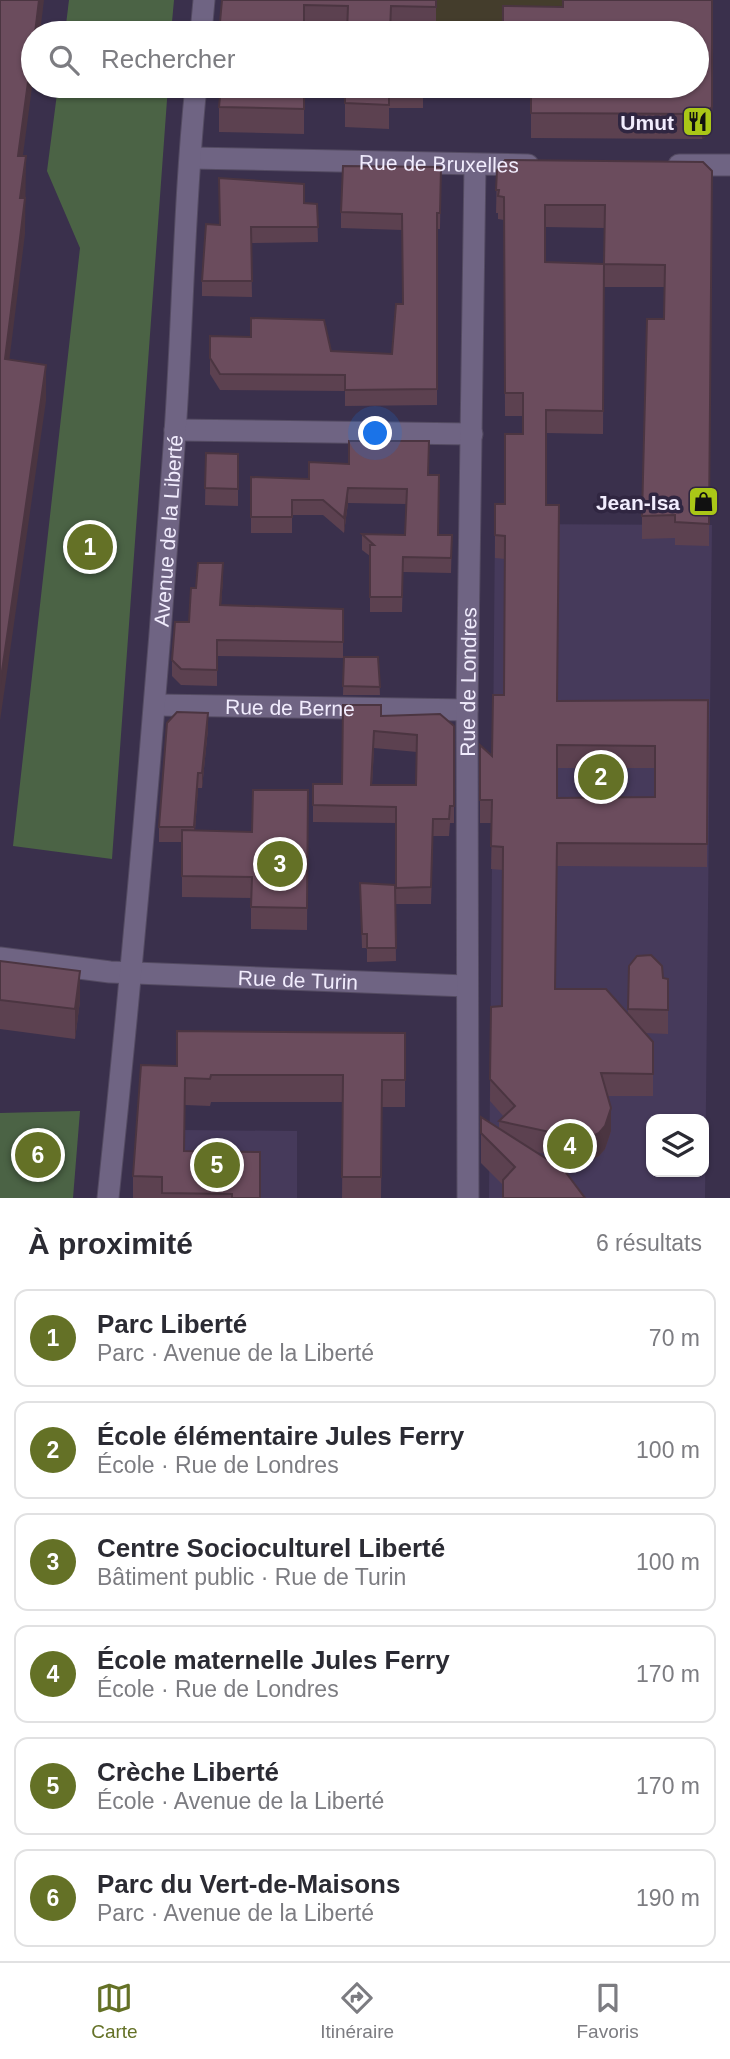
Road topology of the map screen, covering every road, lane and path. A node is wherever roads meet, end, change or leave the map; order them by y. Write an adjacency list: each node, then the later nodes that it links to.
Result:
1 (204, 0): 2 (street)
2 (202, 21)
3 (195, 98): 4 (street, Avenue de la Liberté)
4 (191, 158): 5 (street, Rue de Bruxelles); 9 (street, Avenue de la Liberté)
5 (475, 165): 6 (street, Rue de Bruxelles); 10 (street, Rue de Londres)
6 (543, 165)
7 (653, 165): 8 (street)
8 (730, 165)
9 (175, 430): 10 (street); 11 (street, Avenue de la Liberté)
10 (472, 434): 12 (street, Rue de Londres)
11 (155, 705): 12 (street, Rue de Berne); 14 (street, Avenue de la Liberté)
12 (467, 710): 15 (street, Rue de Londres)
13 (0, 958): 14 (street)
14 (131, 973): 15 (street, Rue de Turin); 16 (street, Avenue de la Liberté)
15 (466, 986): 17 (street, Rue de Londres)
16 (108, 1198)
17 (468, 1198)

